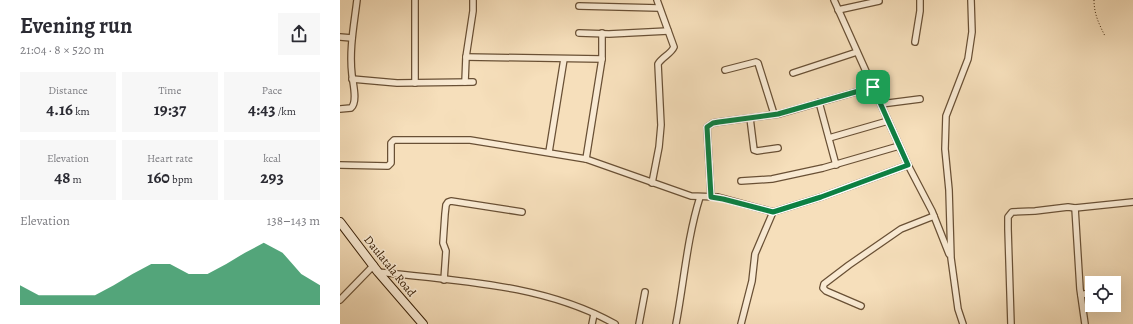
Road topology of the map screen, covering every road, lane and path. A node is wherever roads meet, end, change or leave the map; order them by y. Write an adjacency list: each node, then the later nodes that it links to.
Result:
1 (358, 0): 18 (street)
2 (415, 0): 29 (street)
3 (473, 0): 21 (street)
4 (657, 0): 11 (street)
5 (834, 0): 12 (street)
6 (920, 0): 19 (street)
7 (971, 0): 56 (street)
8 (1094, 0): 17 (path)
9 (879, 1): 12 (street)
10 (579, 6): 11 (street)
11 (659, 8): 13 (street)
12 (838, 10): 20 (street)
13 (668, 31): 15 (street); 47 (street)
14 (579, 33): 15 (street)
15 (602, 33): 23 (street)
16 (340, 36): 18 (street)
17 (1105, 36)
18 (352, 38): 26 (street)
19 (915, 42)
20 (857, 52): 25 (street); 30 (street)
21 (466, 57): 22 (street); 27 (street)
22 (564, 59): 23 (street); 41 (street)
23 (602, 59): 42 (street)
24 (725, 70): 35 (street)
25 (793, 72)
26 (352, 80): 29 (street); 34 (street)
27 (465, 82): 28 (street); 29 (street)
28 (473, 82)
29 (415, 83)
30 (873, 87): 32 (street); 33 (street)
31 (920, 99): 33 (street)
32 (819, 102): 35 (street); 38 (street)
33 (881, 104): 37 (street)
34 (340, 109)
35 (774, 114): 36 (street)
36 (750, 118): 40 (street); 49 (street)
37 (888, 121): 38 (street); 39 (street)
38 (829, 138): 44 (street)
39 (899, 146): 44 (street); 45 (street)
40 (778, 148)
41 (549, 152): 42 (street); 43 (street)
42 (586, 159): 47 (street)
43 (340, 165)
44 (836, 165): 46 (street)
45 (908, 165): 53 (street); 54 (street)
46 (741, 181)
47 (652, 183): 48 (street)
48 (700, 197): 49 (street); 69 (street)
49 (711, 197): 53 (street)
50 (1133, 202): 51 (street)
51 (1075, 208): 61 (street); 72 (street)
52 (522, 212): 58 (street)
53 (773, 212): 70 (street)
54 (934, 216): 56 (street); 63 (street)
55 (340, 222): 57 (main road, Daulatala Road)
56 (951, 258): 71 (street)
57 (376, 268): 58 (street); 62 (street); 65 (main road, Daulatala Road)
58 (444, 280): 64 (street)
59 (645, 292): 68 (street)
60 (1085, 294): 61 (street)
61 (1081, 295): 73 (street)
62 (340, 300)
63 (861, 306)
64 (594, 314): 66 (street); 67 (street)
65 (423, 324)
66 (592, 324)
67 (615, 324)
68 (640, 324)
69 (676, 324)
70 (741, 324)
71 (963, 324)
72 (1011, 324)
73 (1085, 324)

